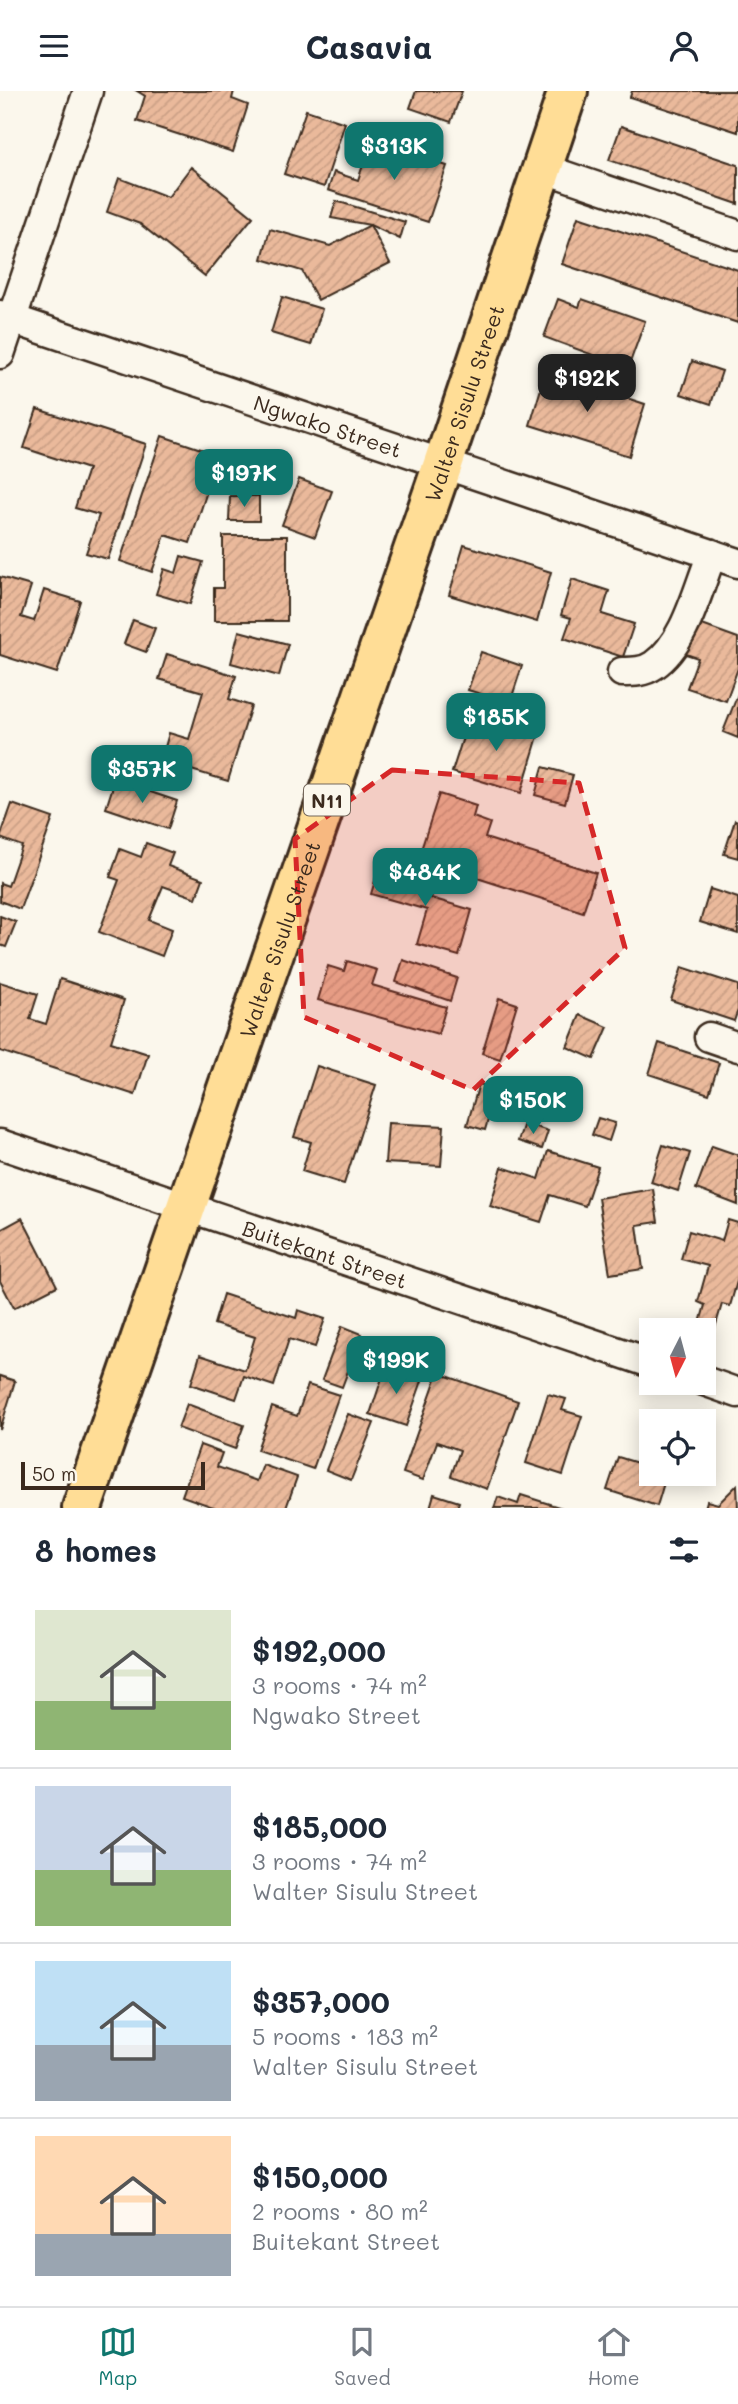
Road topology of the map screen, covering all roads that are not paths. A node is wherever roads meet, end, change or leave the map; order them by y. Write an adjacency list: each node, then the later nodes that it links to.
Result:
1 (88, 91): 5 (street)
2 (568, 91): 3 (highway, Walter Sisulu Street / N11)
3 (542, 169): 4 (street); 7 (highway, Walter Sisulu Street / N11)
4 (738, 235)
5 (6, 317): 6 (street); 7 (street, Ngwako Street)
6 (0, 354)
7 (443, 464): 8 (street, Ngwako Street); 13 (highway, Walter Sisulu Street / N11)
8 (725, 558): 9 (street)
9 (622, 672)
10 (709, 1037): 11 (street)
11 (738, 1047)
12 (0, 1144): 13 (street, Buitekant Street)
13 (186, 1207): 14 (street, Buitekant Street); 17 (highway, Walter Sisulu Street / N11)
14 (639, 1359)
15 (716, 1385): 16 (street)
16 (738, 1393)
17 (82, 1508)

